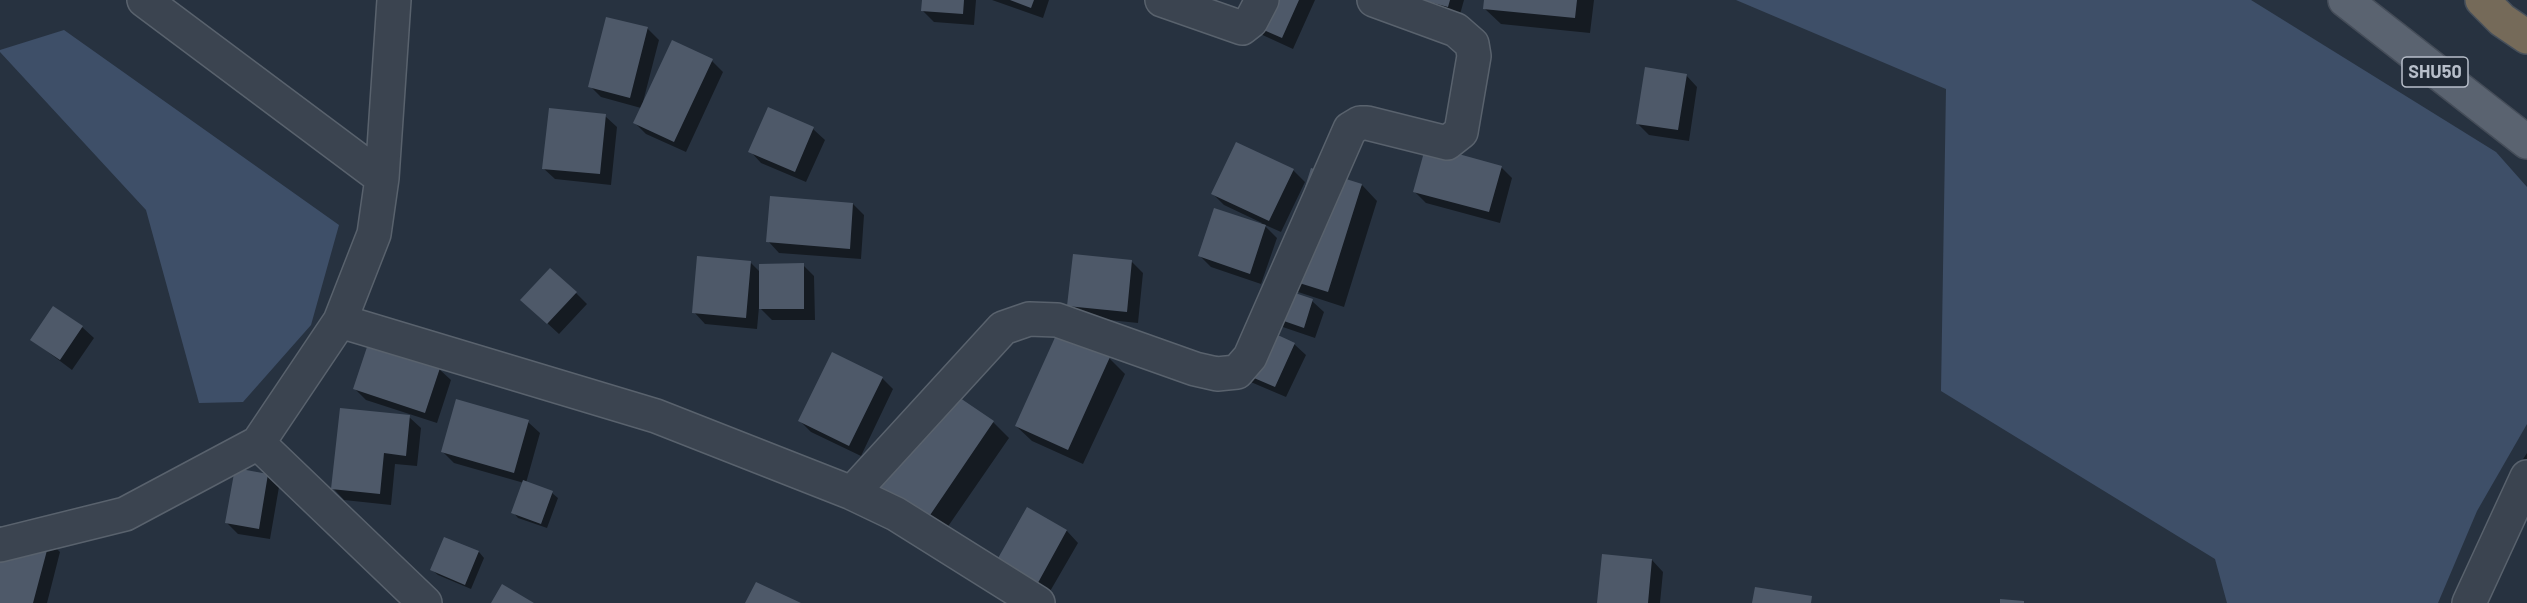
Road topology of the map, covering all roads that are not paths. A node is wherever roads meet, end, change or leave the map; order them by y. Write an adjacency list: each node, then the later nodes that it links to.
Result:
1 (144, 0): 10 (street)
2 (394, 0): 10 (street)
3 (1162, 0): 4 (street)
4 (1262, 0)
5 (1374, 0): 14 (street)
6 (2345, 0): 9 (main road, SHU50)
7 (2482, 0): 8 (highway)
8 (2527, 37)
9 (2527, 141)
10 (382, 178): 11 (street)
11 (340, 321): 12 (street); 14 (street)
12 (258, 443): 15 (street); 16 (street)
13 (2527, 477): 18 (street)
14 (852, 493): 17 (street)
15 (0, 545)
16 (425, 603)
17 (1038, 603)
18 (2469, 603)

